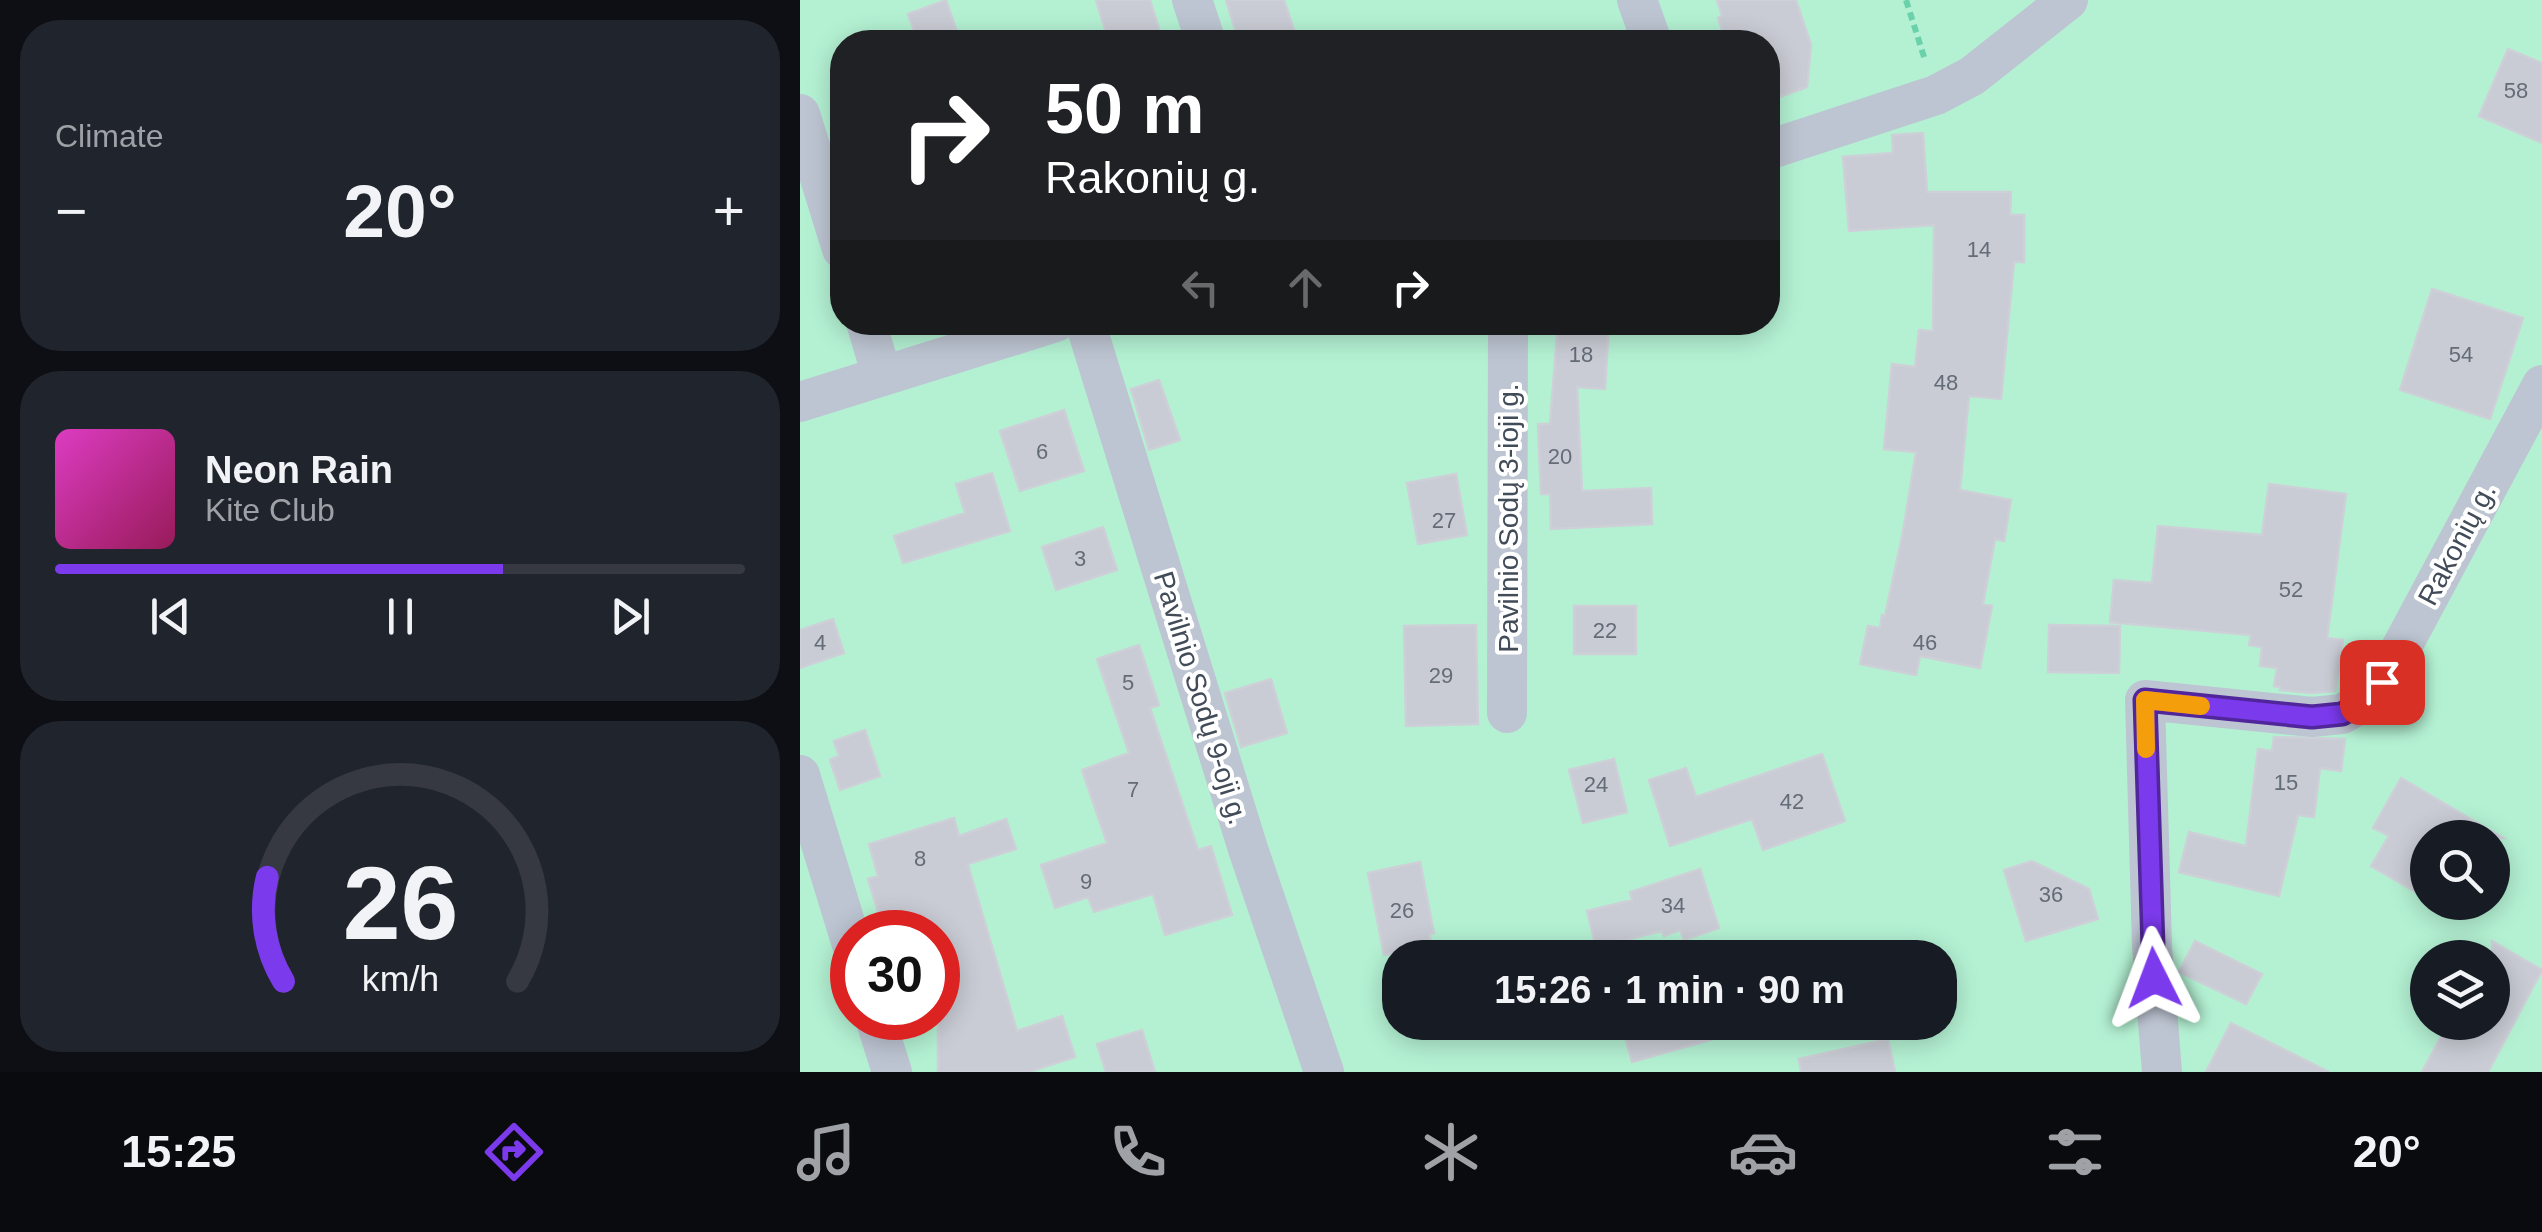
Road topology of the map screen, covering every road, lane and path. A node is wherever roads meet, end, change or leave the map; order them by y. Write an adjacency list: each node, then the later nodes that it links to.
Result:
1 (1192, 0): 5 (street)
2 (1638, 0): 6 (street)
3 (1906, 0): 7 (path)
4 (2068, 0): 7 (street)
5 (1202, 30)
6 (1648, 30)
7 (1936, 95): 9 (street)
8 (800, 114): 10 (street)
9 (1780, 146)
10 (830, 210)
11 (870, 335): 15 (street)
12 (1014, 335): 15 (street)
13 (1089, 335): 23 (street, Pavilnio Sodų 9-oji g.)
14 (1508, 335): 18 (street, Pavilnio Sodų 3-ioji g.)
15 (882, 376): 17 (street)
16 (2542, 385): 24 (street, Rakonių g.)
17 (800, 402)
18 (1507, 713)
19 (800, 775): 20 (street)
20 (841, 910)
21 (882, 1040): 22 (street)
22 (892, 1072)
23 (1324, 1072)
24 (2162, 1072)

